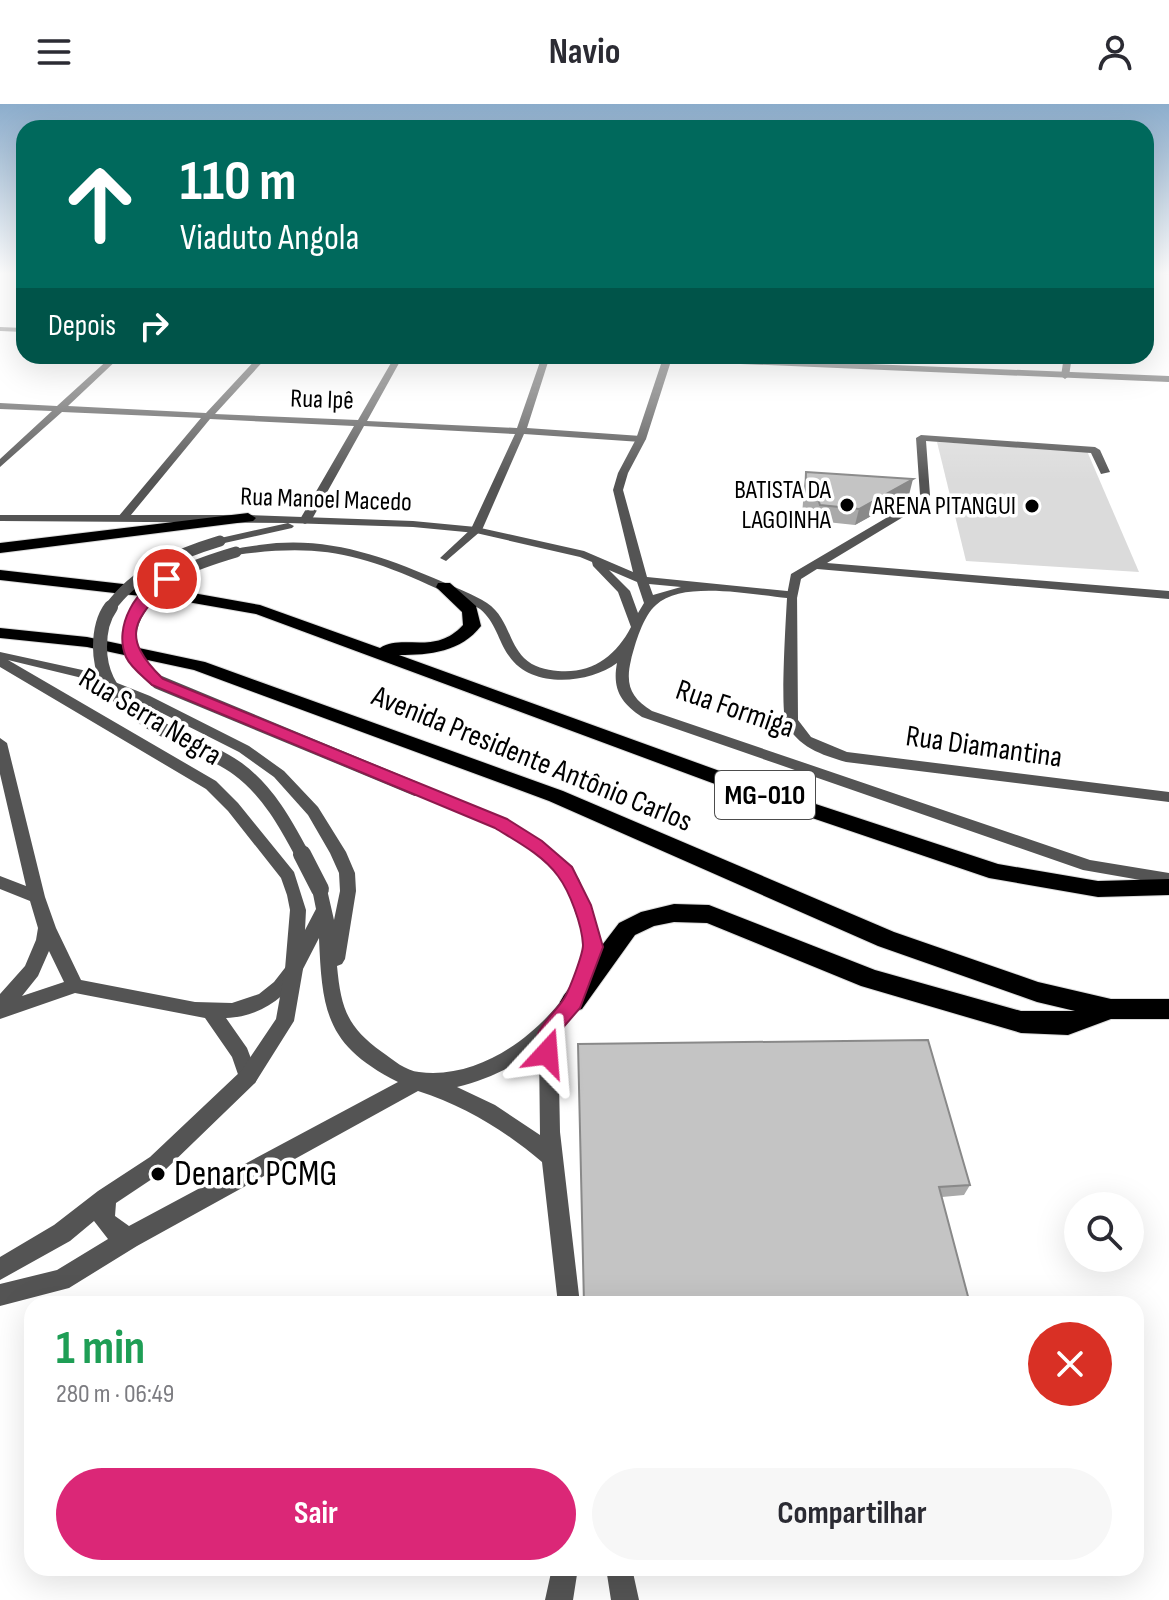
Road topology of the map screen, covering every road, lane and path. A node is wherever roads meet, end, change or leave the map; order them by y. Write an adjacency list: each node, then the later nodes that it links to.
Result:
1 (109, 364): 12 (street)
2 (257, 364): 13 (street)
3 (395, 364): 14 (street)
4 (543, 364): 15 (street)
5 (666, 364): 16 (street)
6 (816, 364): 8 (street)
7 (1067, 364): 9 (street)
8 (865, 366): 9 (street)
9 (1065, 376): 10 (street)
10 (1169, 379)
11 (0, 406): 12 (street, Rua Ipê)
12 (62, 409): 13 (street, Rua Ipê); 17 (street)
13 (207, 417): 14 (street, Rua Ipê); 21 (street)
14 (363, 423): 15 (street, Rua Ipê); 22 (street)
15 (521, 431): 16 (street, Rua Ipê); 23 (street)
16 (641, 439): 29 (street)
17 (0, 464)
18 (1105, 472): 27 (street)
19 (0, 518): 21 (street, Rua Manoel Macedo)
20 (248, 518): 21 (street, Rua Manoel Macedo); 22 (street, Rua Manoel Macedo); 24 (highway)
21 (122, 519)
22 (305, 521): 23 (street, Rua Manoel Macedo); 48 (street, bridge)
23 (476, 530): 25 (street, Rua Manoel Macedo); 26 (street)
24 (0, 548)
25 (584, 554): 29 (street, Rua Manoel Macedo); 35 (street)
26 (446, 558)
27 (812, 565): 32 (street); 33 (street)
28 (0, 575): 38 (highway, Avenida Presidente Antônio Carlos / MG-010)
29 (642, 580): 31 (street, Rua Manoel Macedo); 34 (street)
30 (444, 587): 37 (street); 38 (highway); 53 (street, bridge)
31 (703, 587): 32 (street, Rua Manoel Macedo); 34 (street)
32 (793, 595): 43 (street, Rua Diamantina)
33 (1169, 595)
34 (650, 603): 35 (street, Rua Formiga)
35 (636, 625): 37 (street, Rua Formiga)
36 (0, 633): 55 (highway, Avenida Presidente Antônio Carlos / MG-010)
37 (631, 642): 44 (street, Rua Formiga)
38 (373, 649): 46 (highway, Avenida Presidente Antônio Carlos / MG-010)
39 (0, 654): 51 (street, Rua Serra Negra)
40 (0, 661): 50 (street, Rua Serra Negra)
41 (0, 743): 42 (street)
42 (4, 769): 47 (street)
43 (1169, 797)
44 (1169, 879)
45 (0, 882): 47 (street)
46 (1169, 887)
47 (37, 897): 49 (street)
48 (323, 898): 50 (street); 51 (street)
49 (47, 928): 52 (street); 54 (street)
50 (294, 969): 58 (street); 60 (street)
51 (331, 983): 61 (street)
52 (75, 986): 57 (street); 58 (street)
53 (573, 1002): 55 (highway); 59 (street)
54 (0, 1005)
55 (1111, 1009): 56 (highway, Avenida Presidente Antônio Carlos / MG-010)
56 (1169, 1009)
57 (0, 1011)
58 (212, 1014): 60 (street)
59 (549, 1028): 61 (street); 62 (street)
60 (248, 1077): 63 (street)
61 (417, 1082): 62 (street); 64 (street)
62 (550, 1156): 67 (street)
63 (106, 1198): 64 (street); 65 (street)
64 (129, 1238): 66 (street)
65 (0, 1269)
66 (0, 1295)
67 (568, 1296)
68 (564, 1576): 70 (street)
69 (620, 1576): 71 (street)
70 (559, 1600)
71 (625, 1600)

